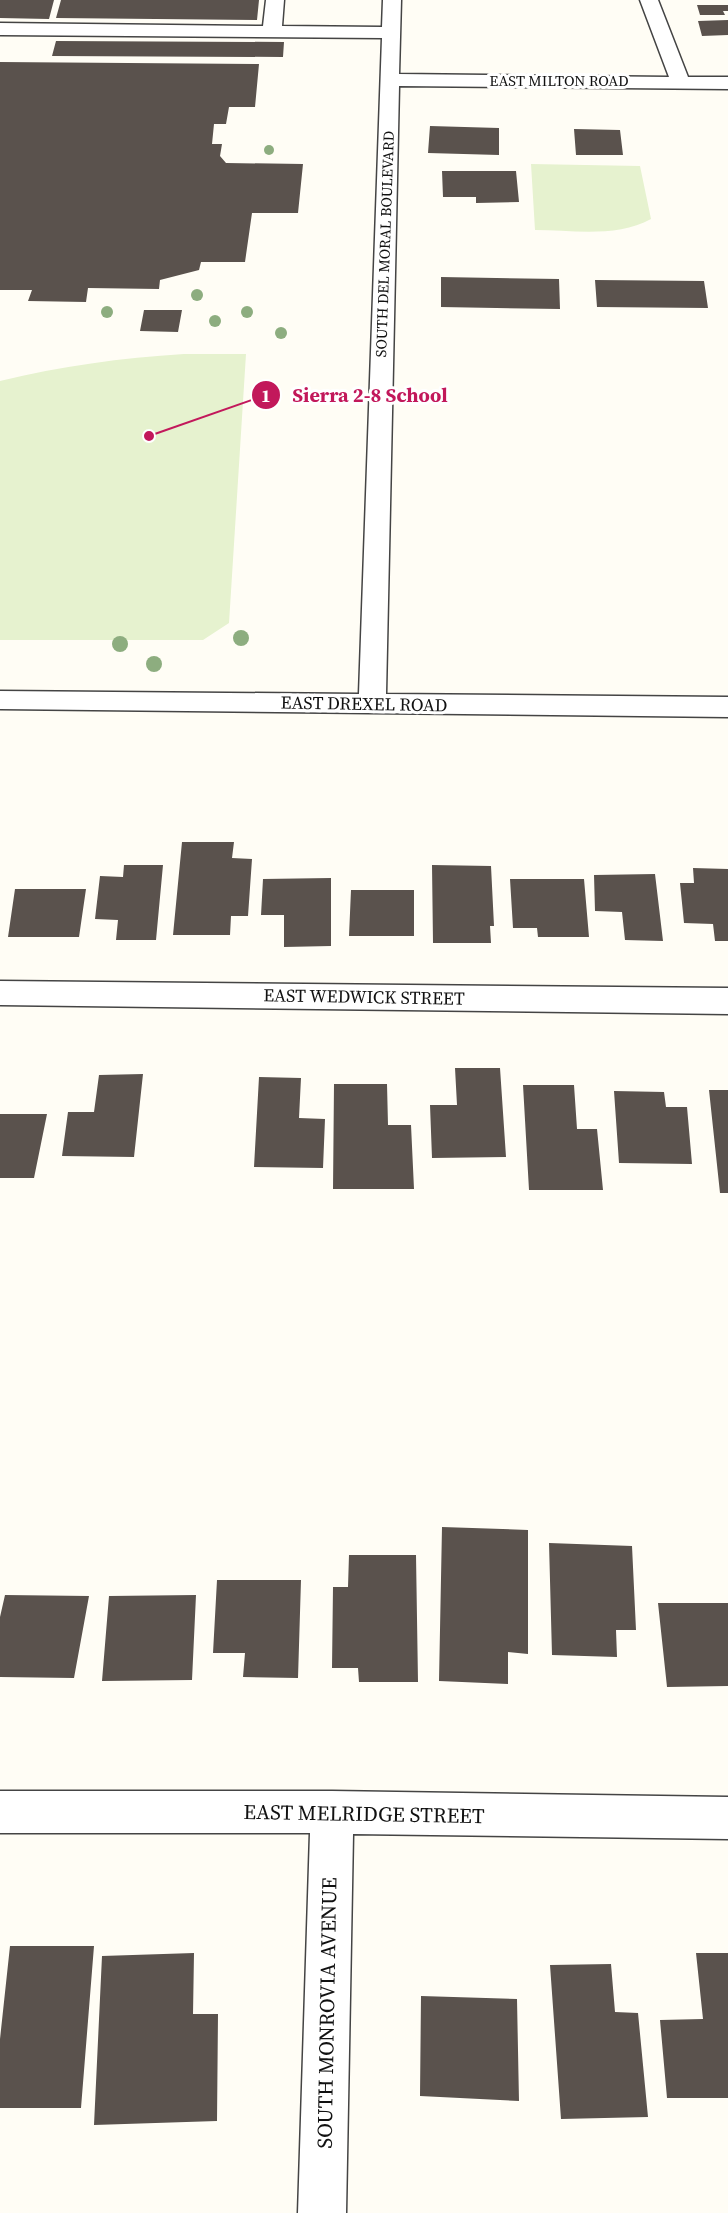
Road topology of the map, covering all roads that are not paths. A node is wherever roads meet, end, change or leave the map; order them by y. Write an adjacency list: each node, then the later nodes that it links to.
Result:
1 (275, 0): 5 (street)
2 (392, 0): 6 (street, SOUTH DEL MORAL BOULEVARD)
3 (649, 0): 8 (street)
4 (0, 29): 5 (street)
5 (272, 33): 6 (street)
6 (391, 33): 7 (street, SOUTH DEL MORAL BOULEVARD)
7 (390, 80): 8 (street, EAST MILTON ROAD); 11 (street, SOUTH DEL MORAL BOULEVARD)
8 (680, 82): 9 (street, EAST MILTON ROAD)
9 (728, 83)
10 (0, 700): 11 (street, EAST DREXEL ROAD)
11 (372, 704): 12 (street, EAST DREXEL ROAD)
12 (728, 706)
13 (0, 993): 14 (street, EAST WEDWICK STREET)
14 (728, 1001)
15 (0, 1812): 16 (street, EAST MELRIDGE STREET)
16 (332, 1812): 17 (street, EAST MELRIDGE STREET); 18 (street, SOUTH MONROVIA AVENUE)
17 (728, 1818)
18 (322, 2213)

